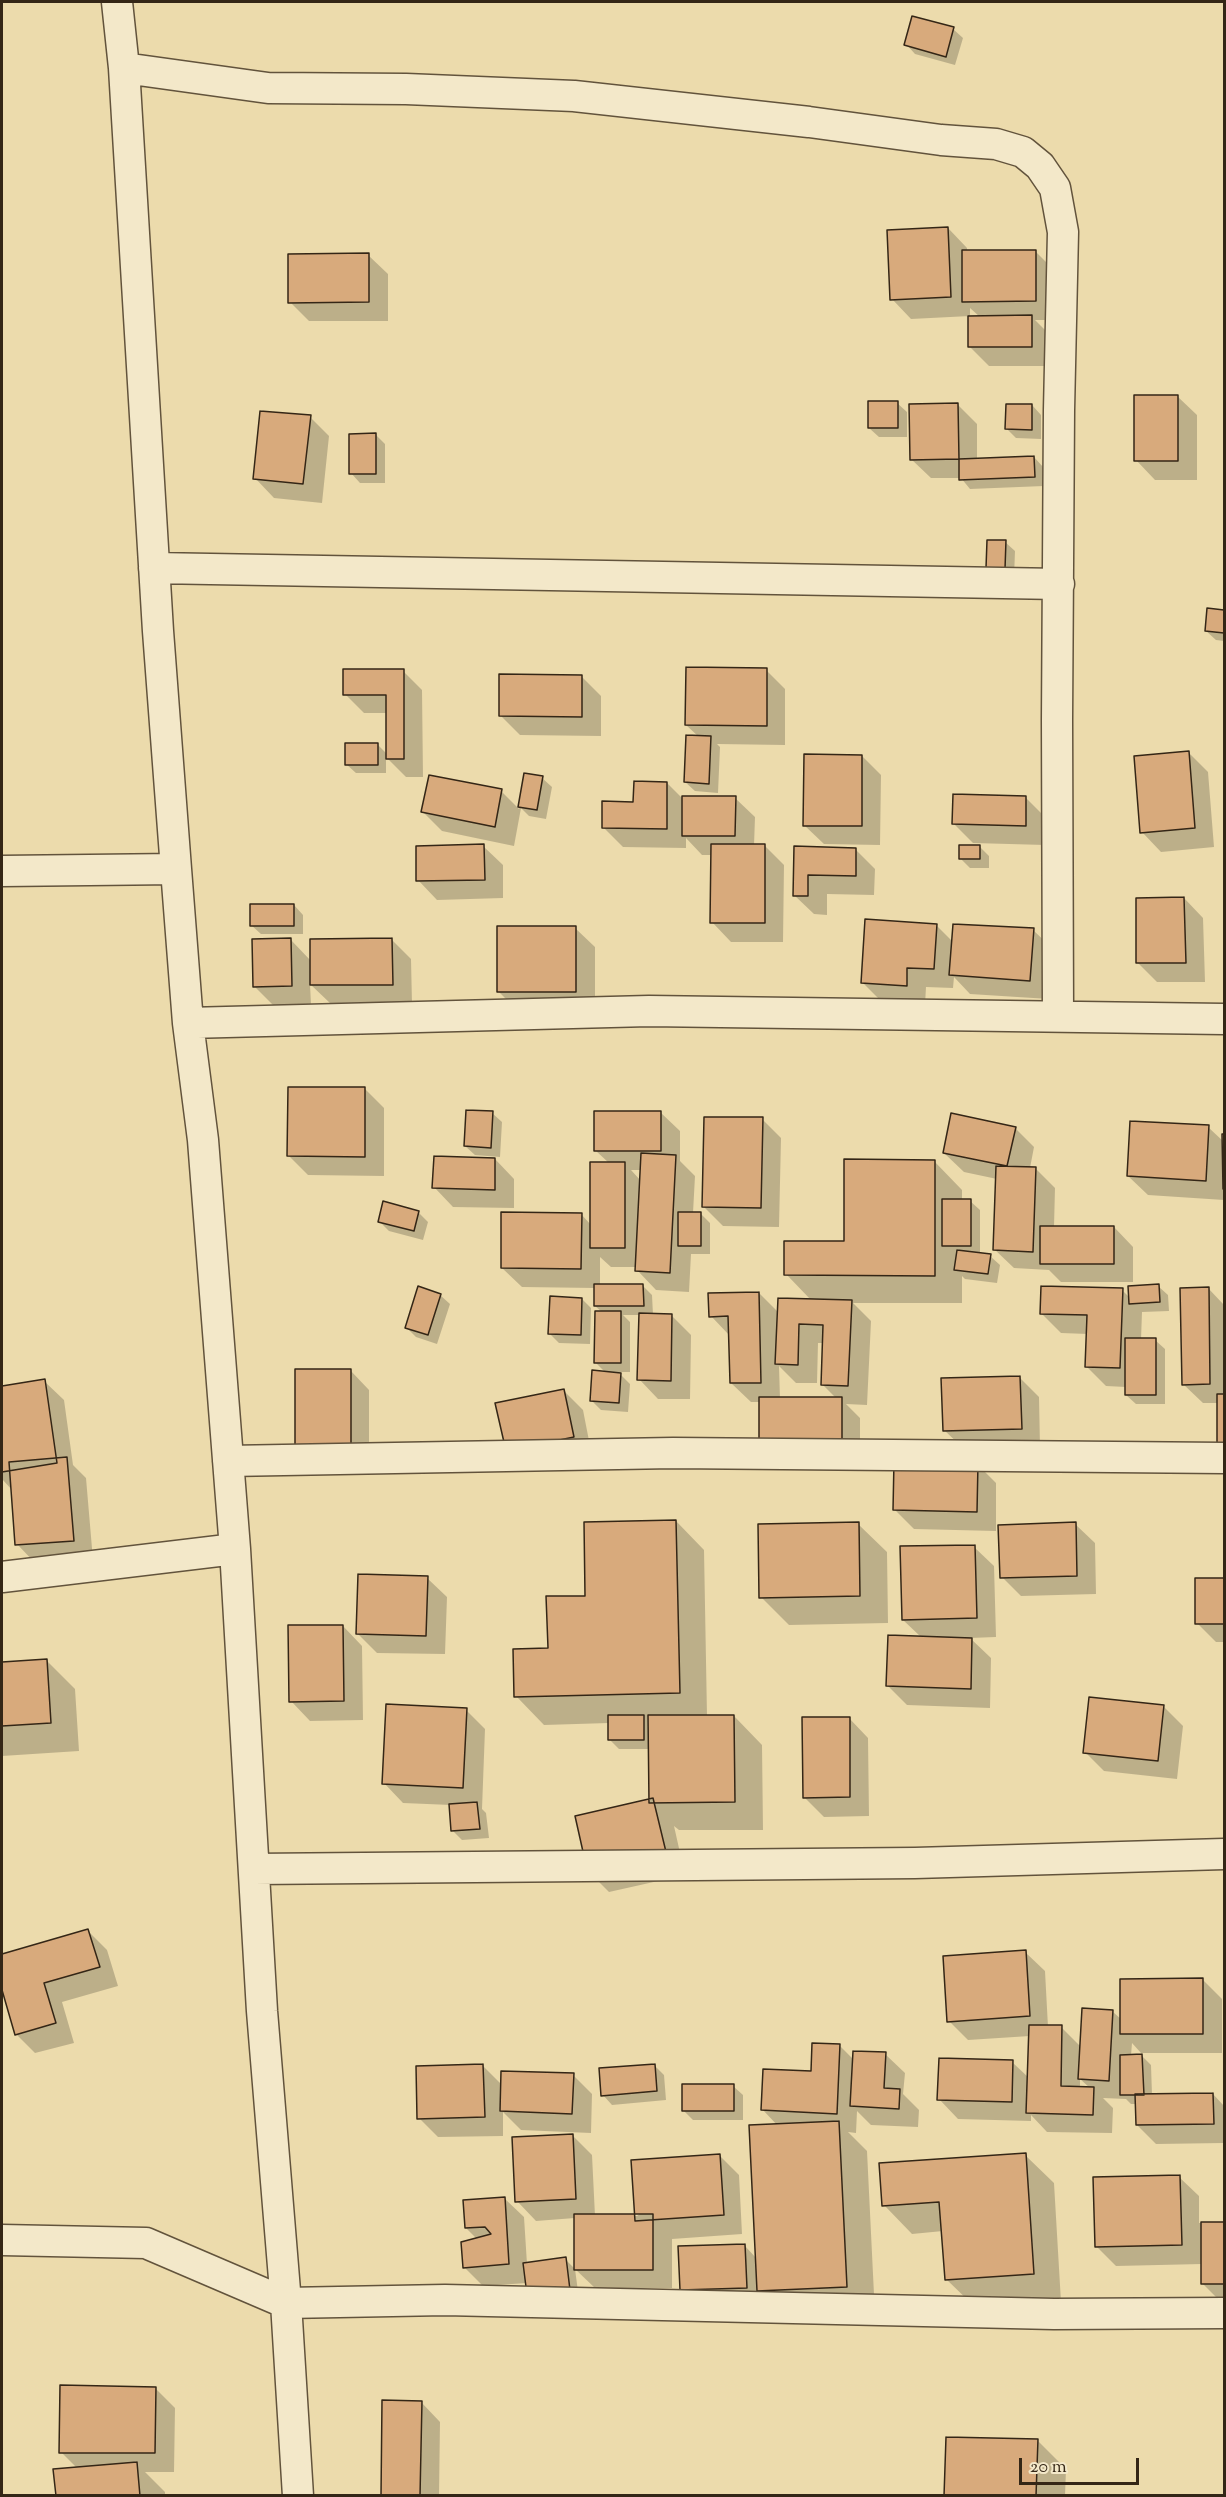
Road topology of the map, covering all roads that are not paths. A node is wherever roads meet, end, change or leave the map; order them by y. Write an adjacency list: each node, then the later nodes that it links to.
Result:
1 (117, 2): 2 (street)
2 (124, 68): 3 (street); 4 (street)
3 (154, 568): 4 (street); 5 (street)
4 (1059, 584): 7 (street)
5 (176, 869): 6 (street); 9 (street)
6 (2, 871)
7 (1058, 1015): 8 (street); 9 (street)
8 (1224, 1018)
9 (188, 1023): 11 (street)
10 (1224, 1458): 11 (street)
11 (228, 1461): 12 (street)
12 (235, 1549): 13 (street); 15 (street)
13 (2, 1577)
14 (1224, 1854): 15 (street)
15 (254, 1869): 17 (street)
16 (2, 2240): 17 (street)
17 (286, 2303): 18 (street); 19 (street)
18 (1224, 2313)
19 (298, 2496)

